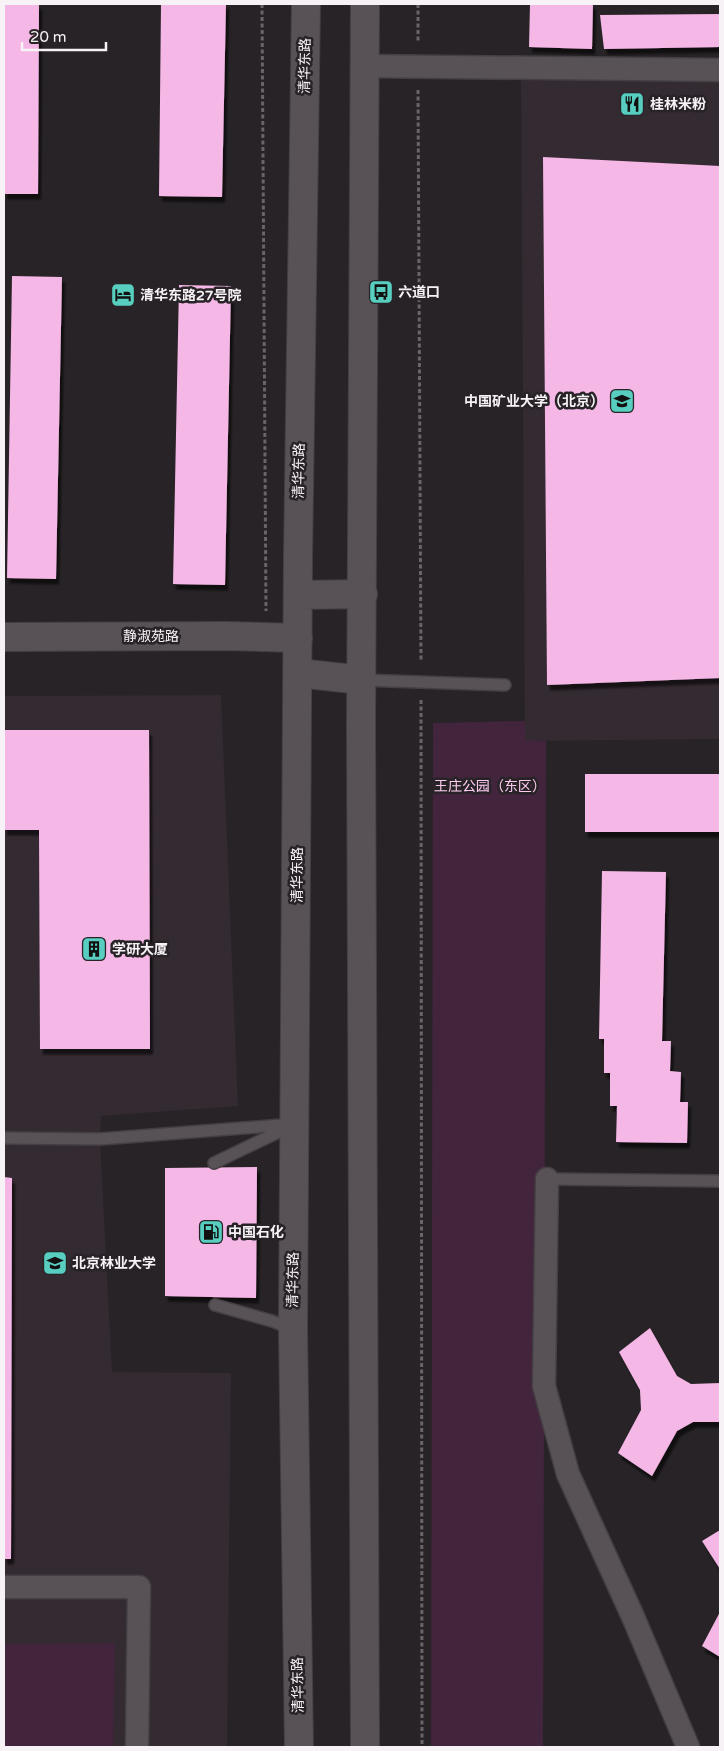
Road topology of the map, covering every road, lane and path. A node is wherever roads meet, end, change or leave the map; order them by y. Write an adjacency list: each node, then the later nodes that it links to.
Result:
1 (306, 4): 8 (main road, 清华东路)
2 (365, 4): 4 (main road)
3 (418, 4): 5 (path)
4 (364, 66): 5 (street); 7 (main road)
5 (418, 67): 6 (street); 13 (path)
6 (720, 70)
7 (363, 594): 8 (main road); 12 (main road)
8 (298, 595): 10 (main road, 清华东路)
9 (4, 637): 10 (main road, 静淑苑路)
10 (298, 638): 11 (main road, 清华东路)
11 (298, 673): 12 (main road); 15 (main road, 清华东路)
12 (362, 680): 13 (lane); 25 (main road)
13 (421, 683): 14 (lane); 26 (path)
14 (505, 685)
15 (295, 1124): 16 (lane); 17 (lane); 21 (main road, 清华东路)
16 (4, 1138)
17 (214, 1163)
18 (547, 1180): 19 (lane); 27 (street)
19 (720, 1181)
20 (215, 1305): 21 (lane)
21 (293, 1329): 24 (main road, 清华东路)
22 (4, 1587): 23 (street)
23 (137, 1747)
24 (299, 1747)
25 (365, 1747)
26 (422, 1747)
27 (688, 1747)

